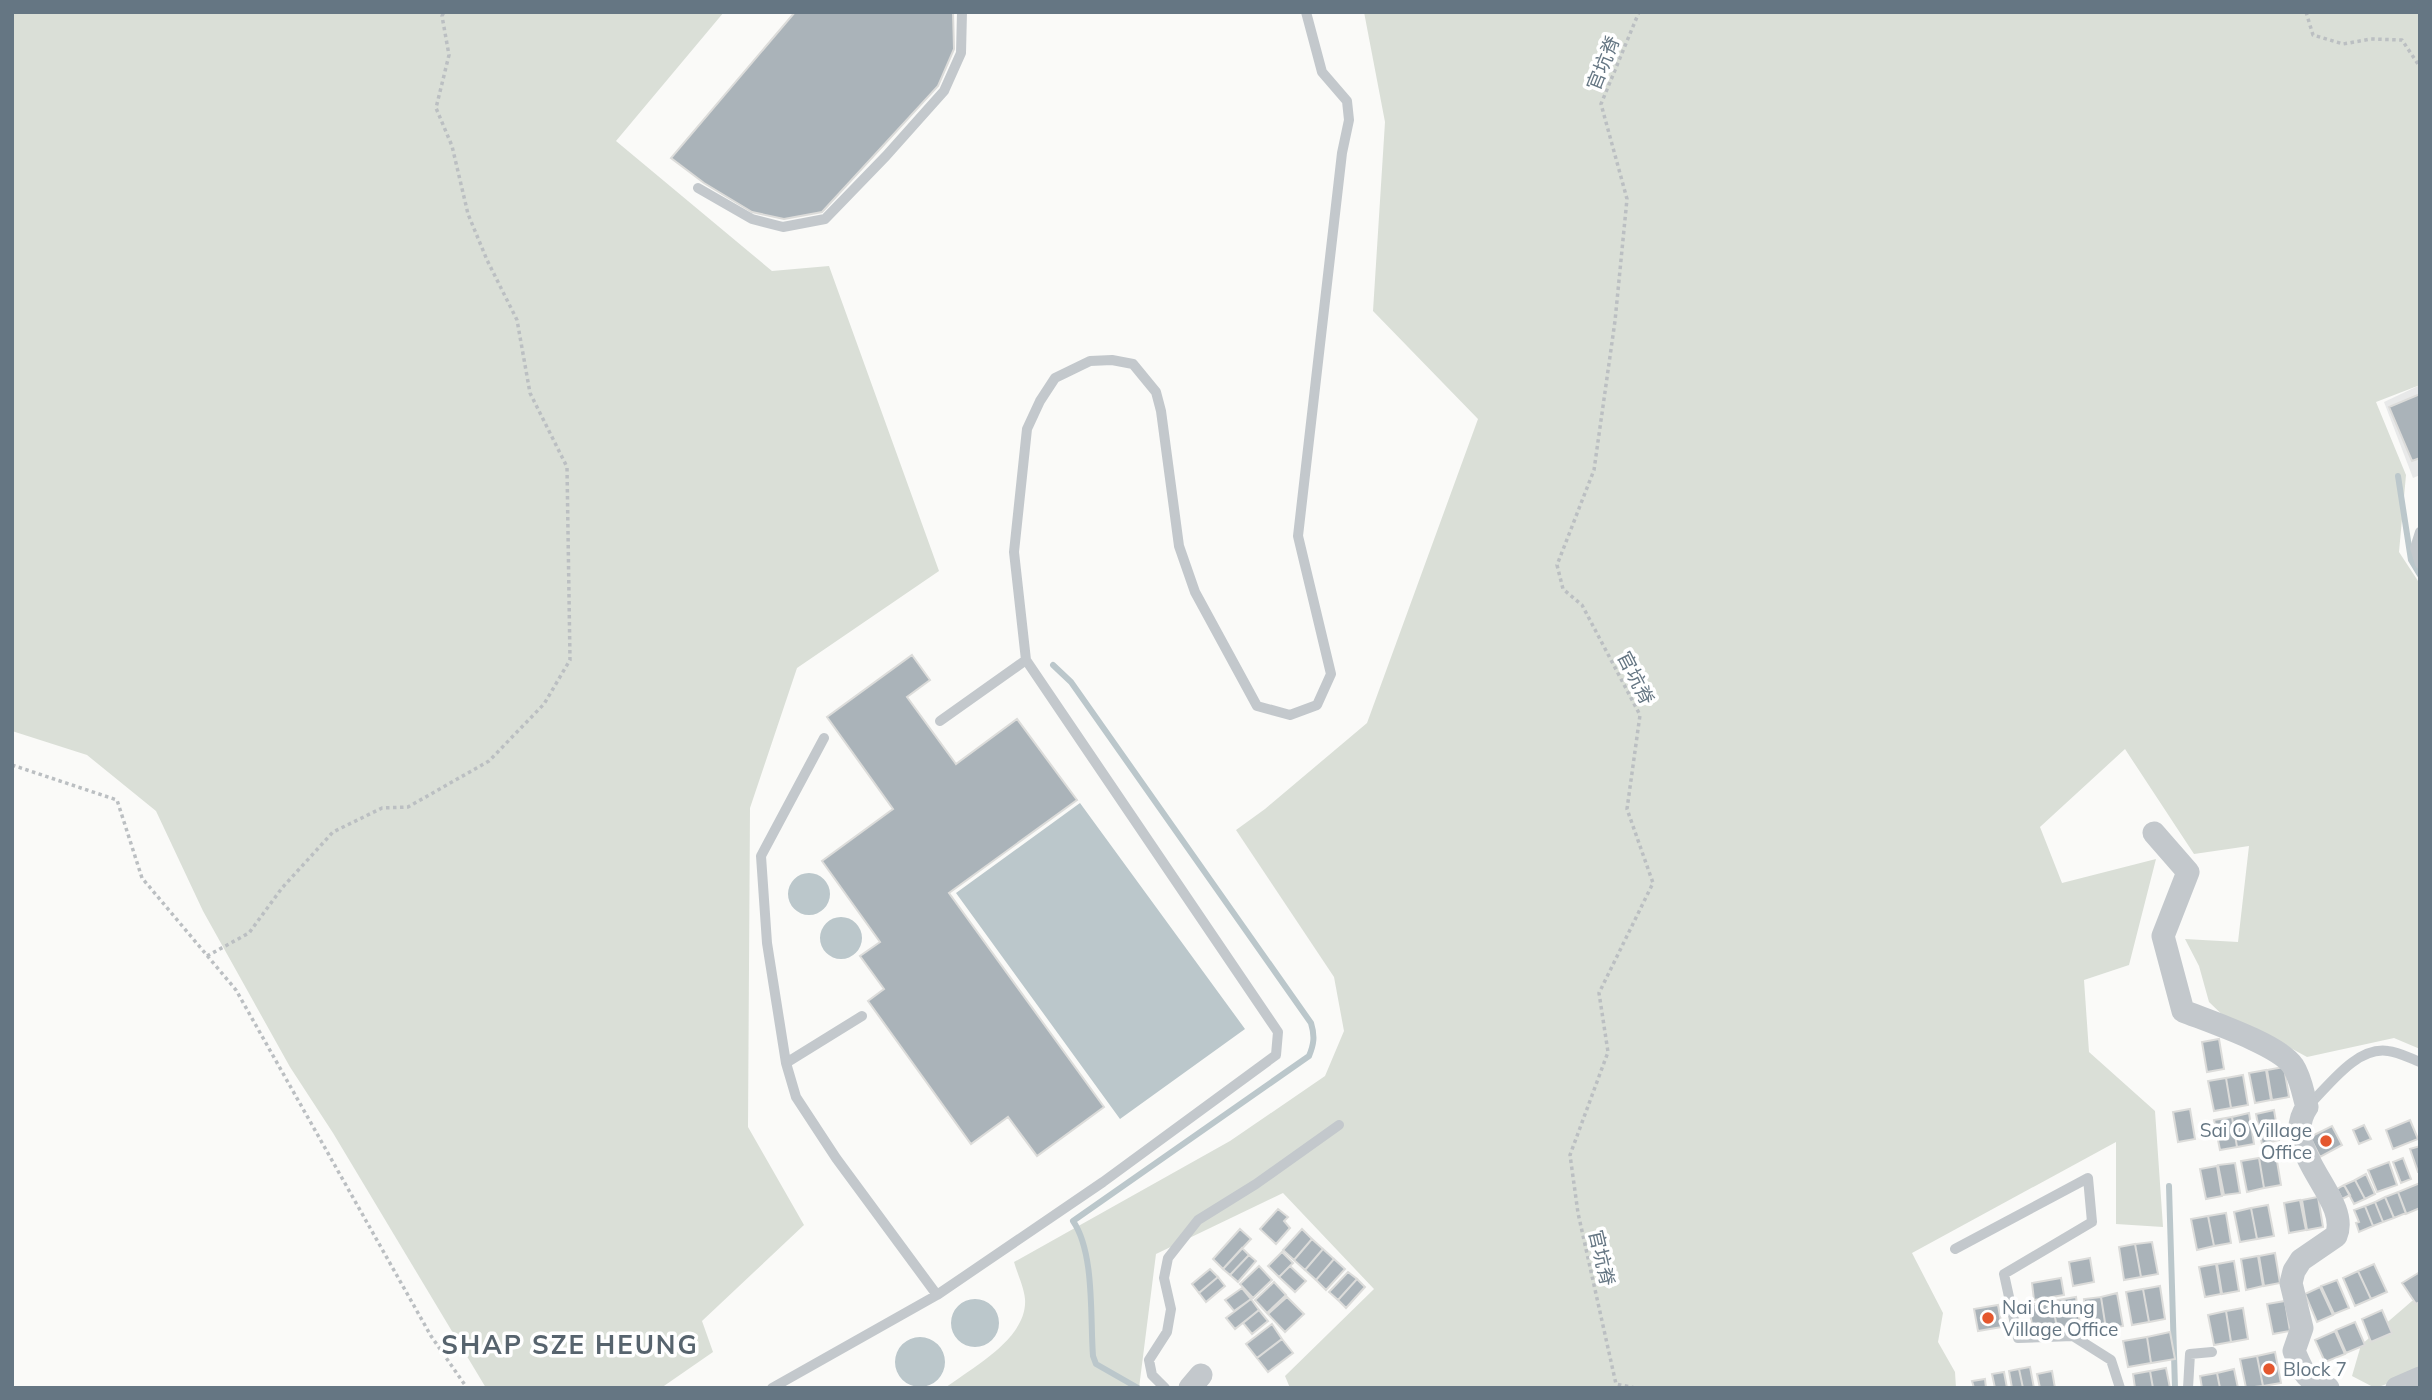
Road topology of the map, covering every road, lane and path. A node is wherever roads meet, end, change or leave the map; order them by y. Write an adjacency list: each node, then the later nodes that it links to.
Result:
1 (444, 12): 15 (path)
2 (962, 12): 7 (lane)
3 (1306, 12): 10 (lane)
4 (1639, 12): 28 (path, 官坑脊)
5 (2306, 12): 6 (path)
6 (2420, 67)
7 (698, 188)
8 (2420, 532): 9 (lane)
9 (2420, 564)
10 (1026, 660): 11 (lane); 22 (lane)
11 (940, 721)
12 (824, 738): 18 (lane)
13 (12, 765): 15 (path)
14 (2154, 832): 19 (street)
15 (207, 956): 25 (path)
16 (862, 1016): 18 (lane)
17 (2420, 1062): 19 (lane)
18 (786, 1063): 22 (lane)
19 (2307, 1107): 31 (street)
20 (1339, 1125): 27 (lane)
21 (1955, 1250): 29 (lane)
22 (937, 1294): 26 (lane)
23 (2212, 1352): 30 (lane)
24 (2420, 1378): 32 (street)
25 (467, 1388)
26 (772, 1388)
27 (1165, 1388)
28 (1634, 1388)
29 (2120, 1388)
30 (2188, 1388)
31 (2328, 1388)
32 (2397, 1388)

